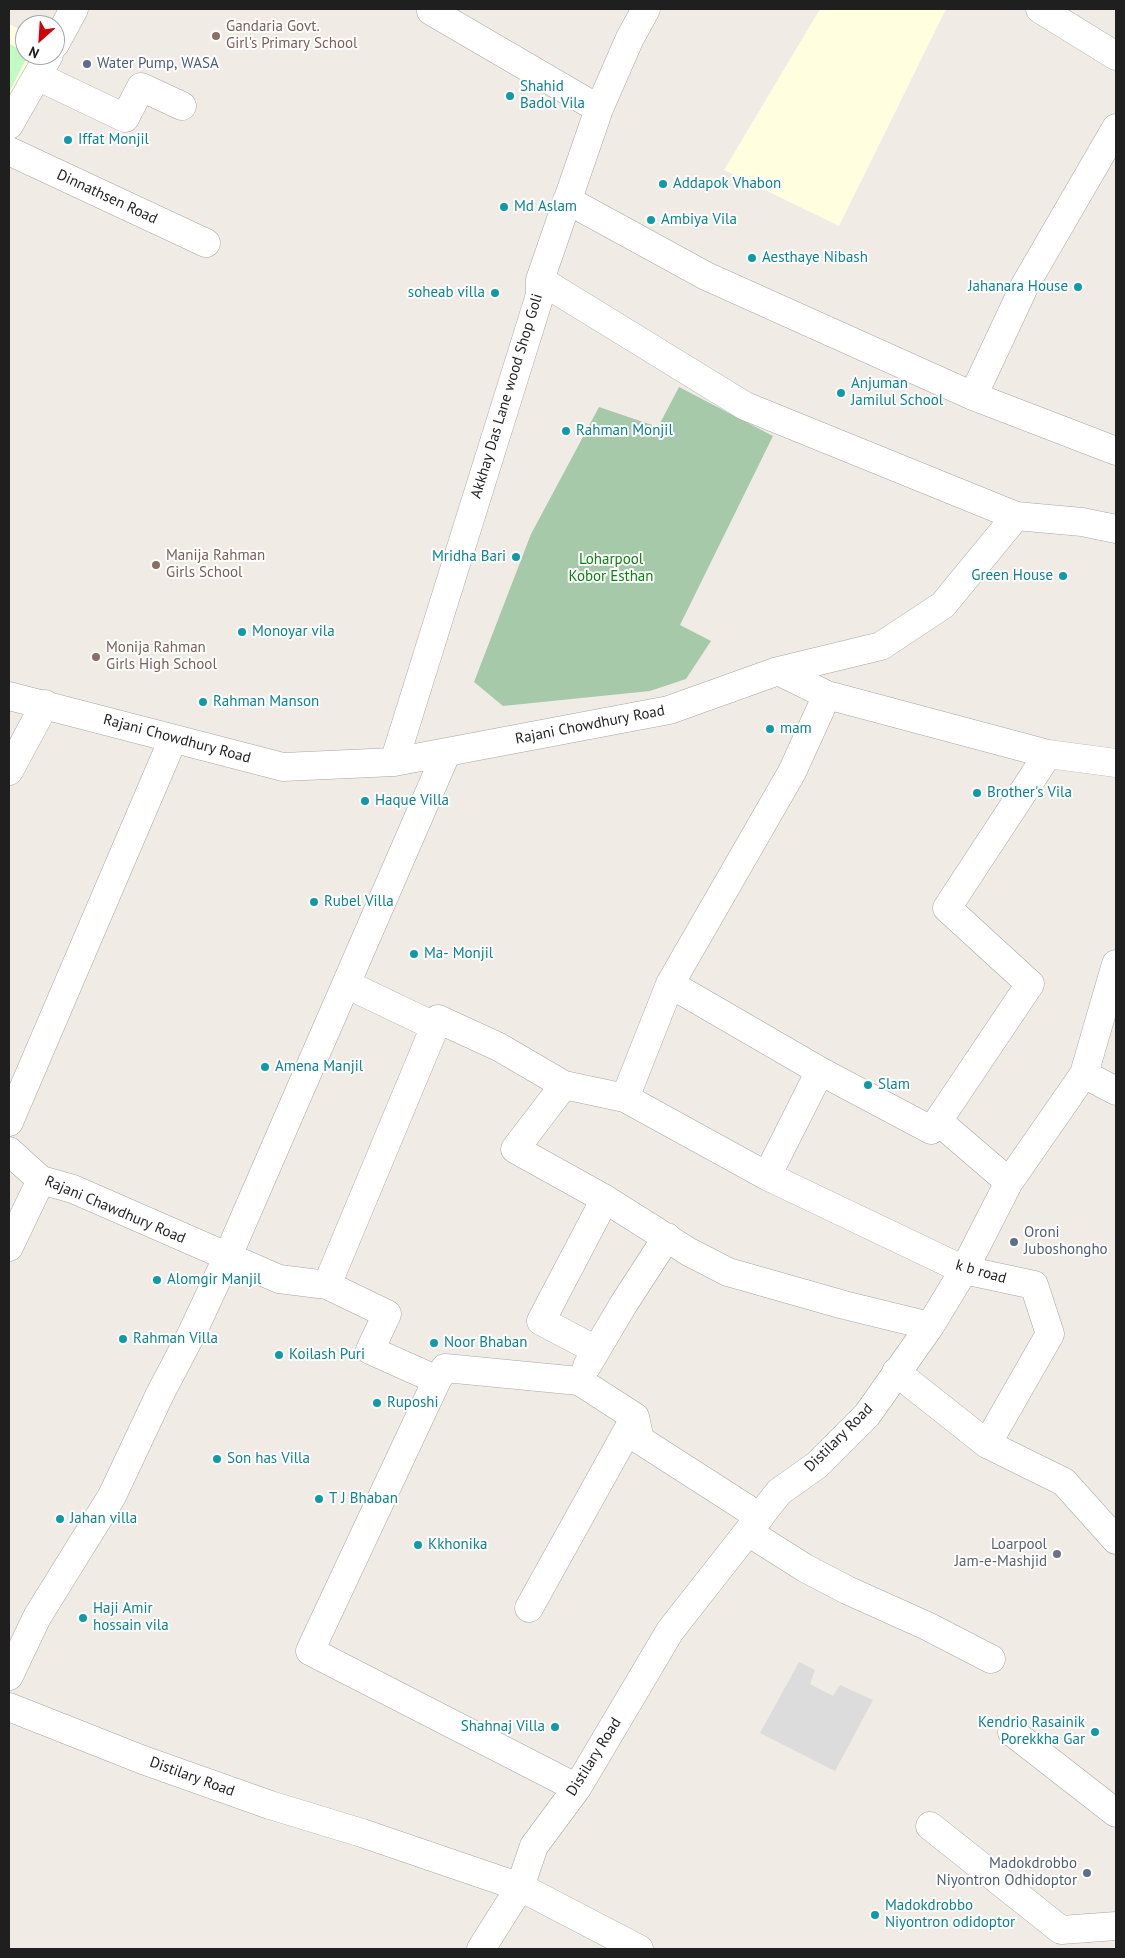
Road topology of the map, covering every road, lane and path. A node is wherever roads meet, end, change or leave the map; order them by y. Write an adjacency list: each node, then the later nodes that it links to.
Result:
1 (74, 9): 5 (street)
2 (432, 9): 9 (street)
3 (646, 9): 9 (street, Akkhay Das Lane wood Shop Goli)
4 (1040, 9): 6 (street)
5 (65, 26)
6 (1116, 56)
7 (43, 65): 8 (street); 10 (street)
8 (182, 106)
9 (599, 109): 13 (street, Akkhay Das Lane wood Shop Goli)
10 (9, 126)
11 (1116, 128): 16 (street)
12 (9, 150): 14 (street, Dinnathsen Road)
13 (567, 200): 15 (street, Akkhay Das Lane wood Shop Goli); 16 (street)
14 (206, 243)
15 (540, 280): 18 (street); 27 (street, Akkhay Das Lane wood Shop Goli)
16 (973, 396): 17 (street)
17 (1116, 451)
18 (1016, 516): 19 (street); 20 (street, Rajani Chowdhury Road)
19 (1115, 526)
20 (778, 671): 21 (street); 25 (street, Rajani Chowdhury Road)
21 (827, 695): 26 (street); 32 (street)
22 (9, 696): 23 (street, Rajani Chowdhury Road)
23 (45, 704): 24 (street, Rajani Chowdhury Road); 29 (street)
24 (173, 739): 27 (street, Rajani Chowdhury Road); 40 (street)
25 (446, 754): 27 (street, Rajani Chowdhury Road); 31 (street)
26 (1048, 754): 28 (street); 39 (street)
27 (394, 762)
28 (1116, 763)
29 (9, 771)
30 (1116, 964): 35 (street, Distilary Road)
31 (346, 984): 33 (street); 48 (street)
32 (670, 984): 34 (street); 38 (street)
33 (434, 1026): 36 (street, k b road); 50 (street)
34 (820, 1071): 39 (street); 42 (street)
35 (1084, 1074): 37 (street); 44 (street, Distilary Road)
36 (564, 1085): 38 (street, k b road); 45 (street)
37 (1116, 1091)
38 (625, 1098): 42 (street, k b road)
39 (938, 1121): 44 (street)
40 (9, 1122)
41 (9, 1151): 43 (street, Rajani Chawdhury Road)
42 (767, 1176): 49 (street, k b road)
43 (41, 1180): 47 (street); 48 (street, Rajani Chawdhury Road)
44 (1009, 1182): 49 (street, Distilary Road)
45 (605, 1199): 46 (street); 52 (street)
46 (667, 1238): 51 (street); 52 (street)
47 (9, 1246)
48 (227, 1258): 50 (street, Rajani Chawdhury Road); 62 (street)
49 (964, 1270): 51 (street, Distilary Road); 57 (street, k b road)
50 (327, 1285): 54 (street, Rajani Chawdhury Road)
51 (930, 1326): 53 (street, Distilary Road)
52 (596, 1350): 55 (street)
53 (896, 1372): 57 (street); 58 (street, Distilary Road)
54 (437, 1380): 55 (street); 65 (street)
55 (579, 1381): 56 (street)
56 (635, 1417): 58 (street); 60 (street)
57 (987, 1444): 59 (street)
58 (754, 1525): 61 (street); 65 (street, Distilary Road)
59 (1116, 1540)
60 (529, 1608)
61 (991, 1659)
62 (9, 1676)
63 (9, 1707): 68 (street, Distilary Road)
64 (1012, 1732): 66 (street)
65 (577, 1788): 68 (street, Distilary Road)
66 (1116, 1813)
67 (930, 1826): 69 (street)
68 (520, 1887): 70 (street, Distilary Road); 71 (street, Distilary Road)
69 (1116, 1926)
70 (481, 1949)
71 (639, 1949)

